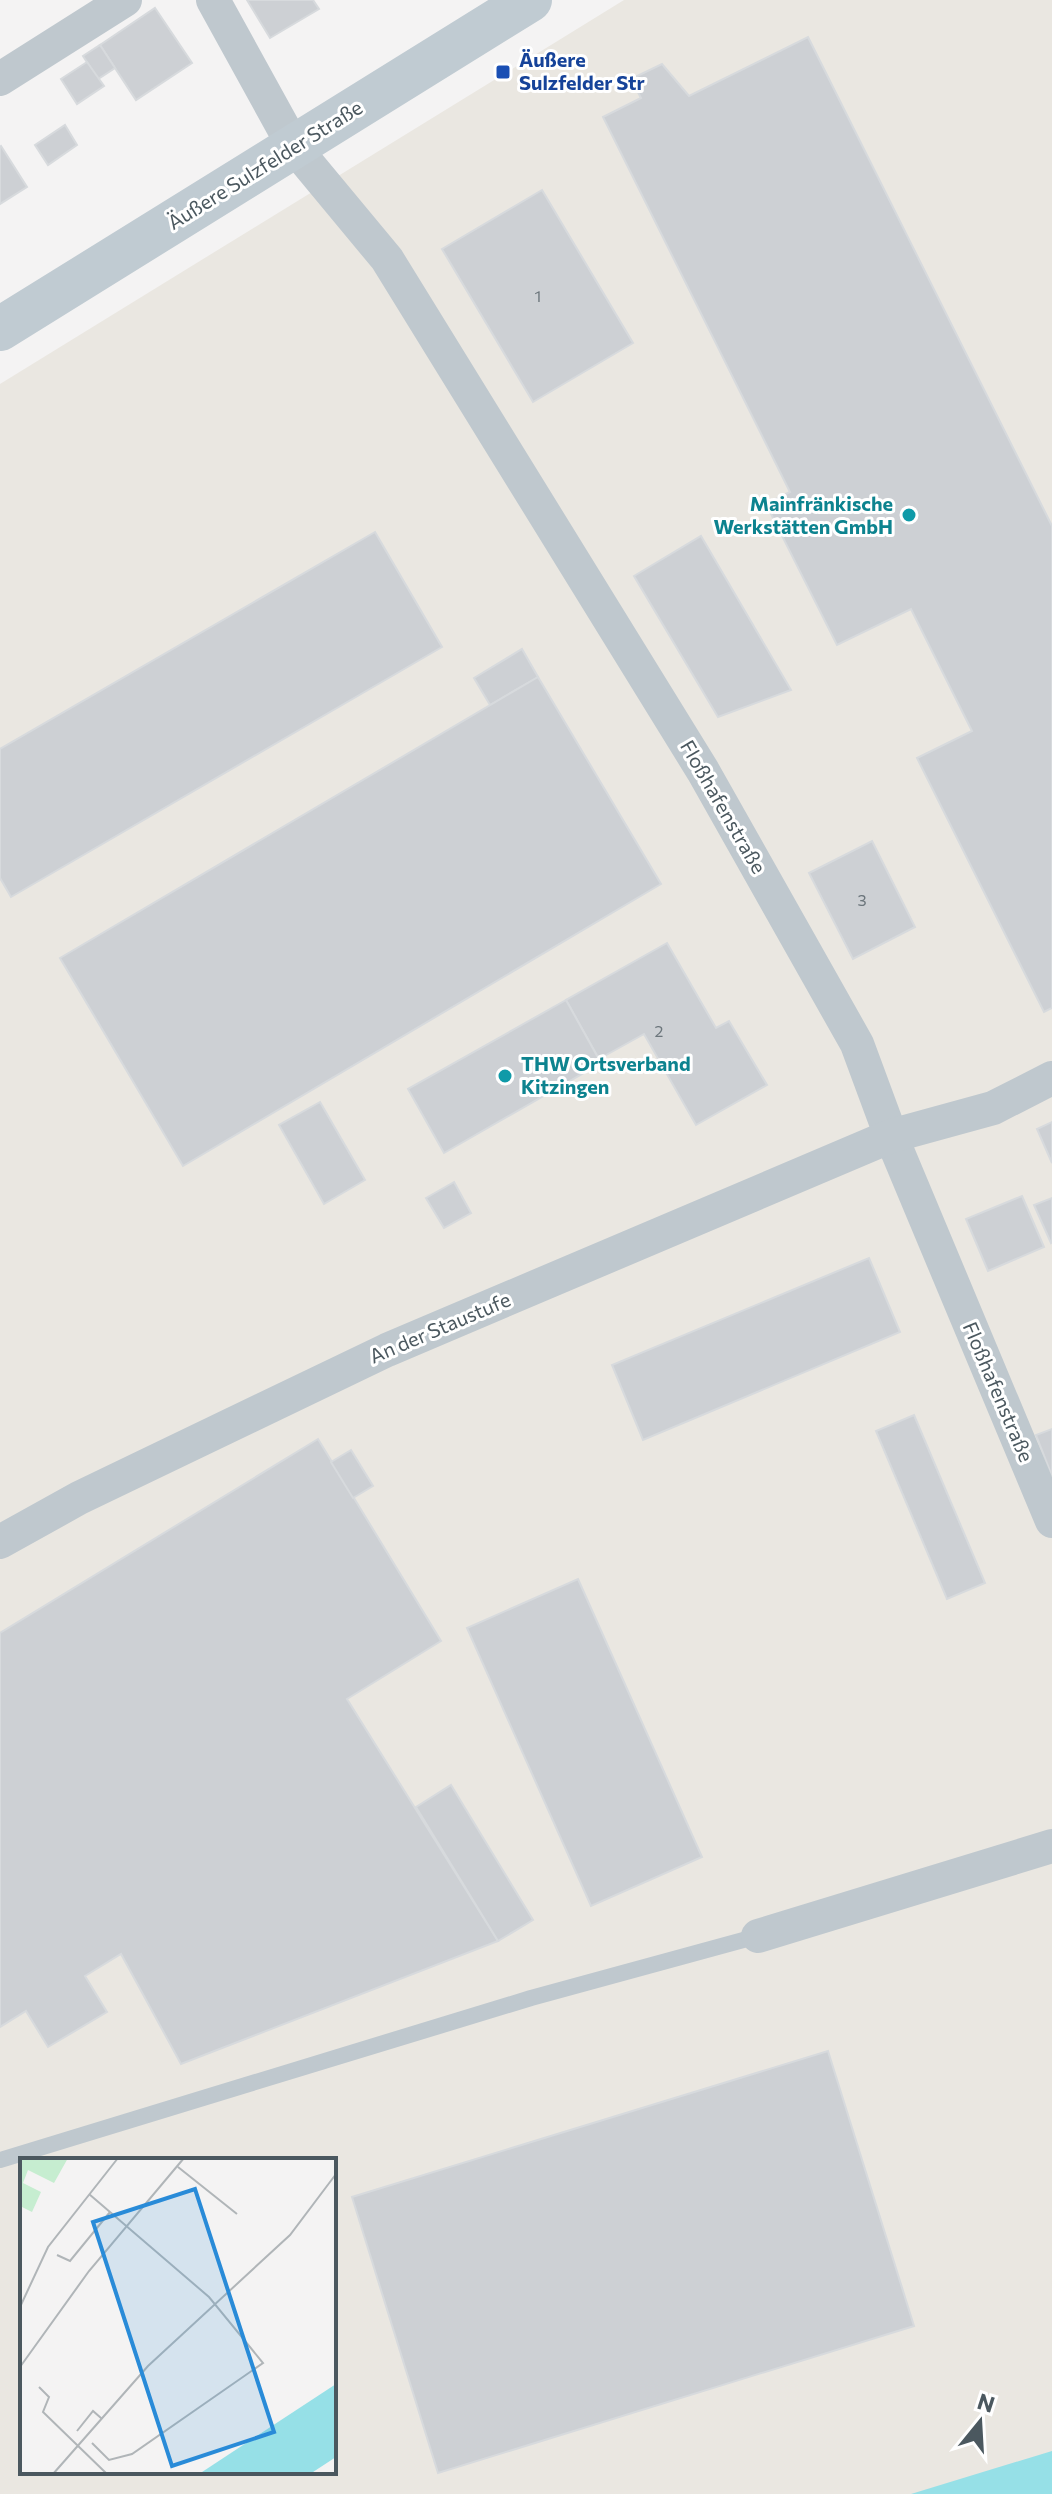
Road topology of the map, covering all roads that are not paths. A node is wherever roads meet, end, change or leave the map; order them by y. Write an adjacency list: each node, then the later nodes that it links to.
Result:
1 (125, 0): 4 (street)
2 (213, 0): 5 (street, Floßhafenstraße)
3 (530, 0): 5 (main road, Äußere Sulzfelder Straße)
4 (0, 79)
5 (294, 147): 6 (main road, Äußere Sulzfelder Straße); 8 (street, Floßhafenstraße)
6 (0, 329)
7 (1052, 1078): 8 (street, An der Staustufe)
8 (891, 1136): 9 (street, Floßhafenstraße); 10 (street, An der Staustufe)
9 (1052, 1521)
10 (0, 1542)
11 (1052, 1846): 12 (street)
12 (758, 1936): 13 (lane)
13 (0, 2160)

